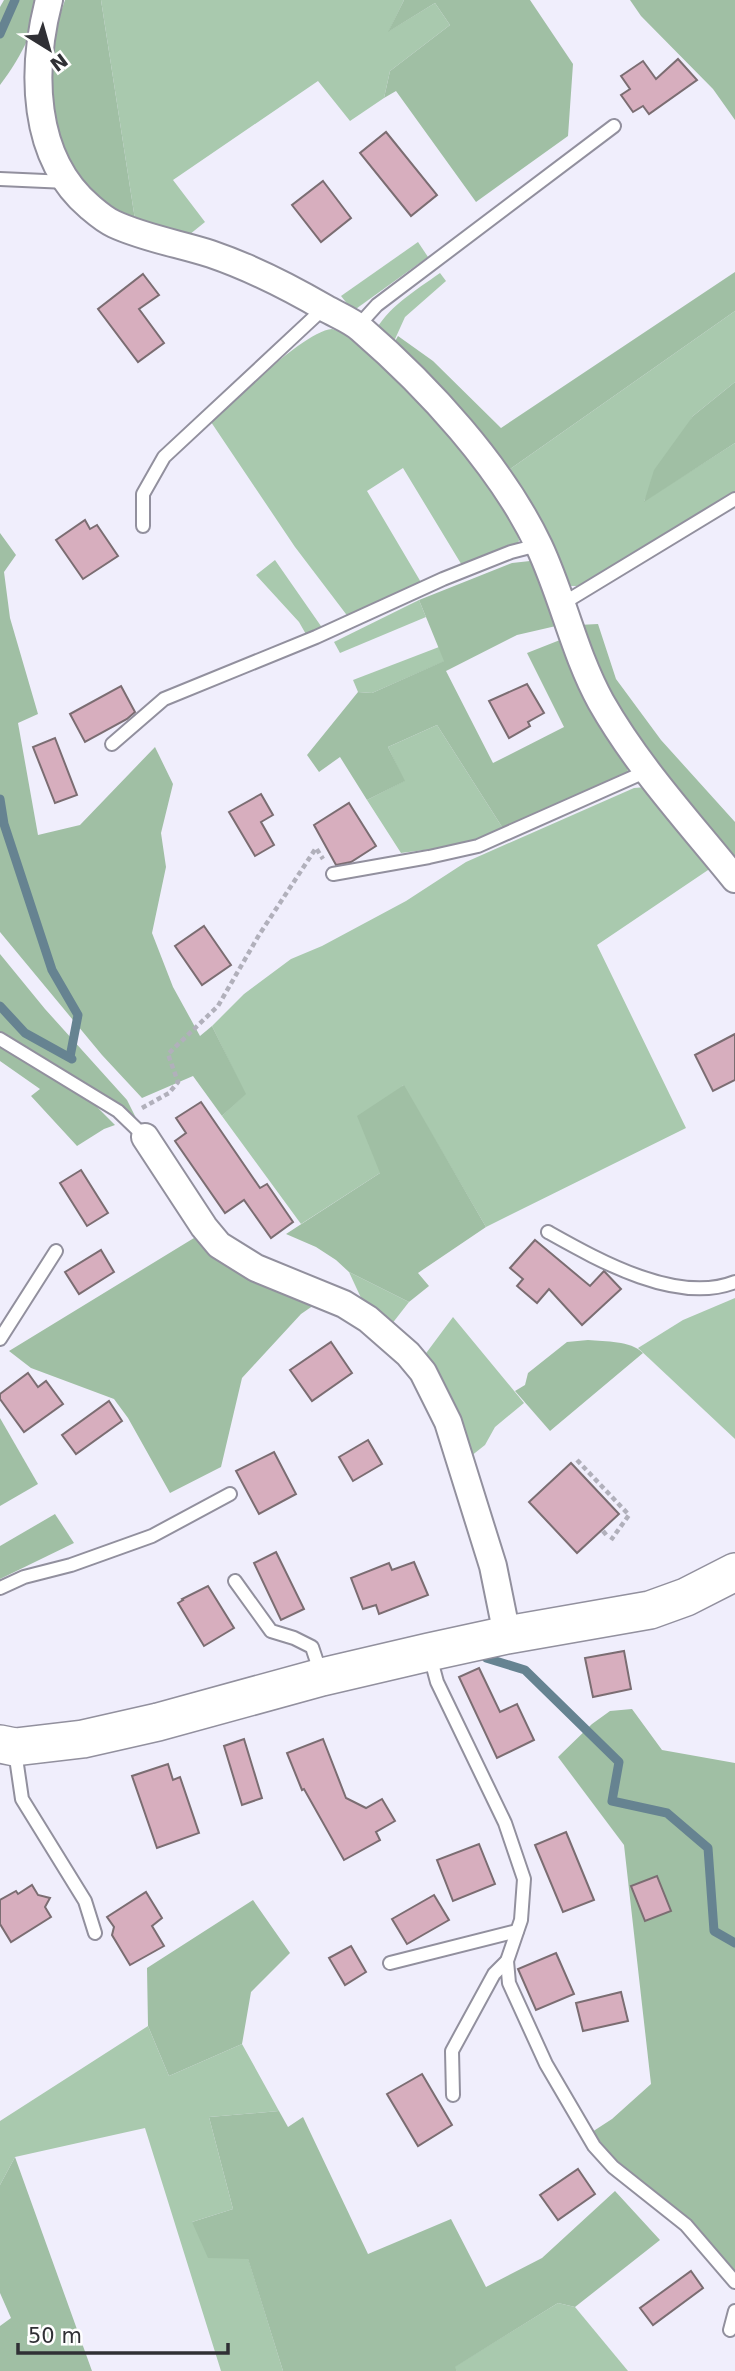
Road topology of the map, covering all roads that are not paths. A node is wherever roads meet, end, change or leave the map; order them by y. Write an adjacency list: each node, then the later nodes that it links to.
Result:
1 (49, 0): 4 (street)
2 (614, 126): 6 (lane)
3 (0, 179): 4 (lane)
4 (67, 182): 5 (street)
5 (324, 308): 6 (street); 8 (lane)
6 (358, 326): 9 (street)
7 (735, 499): 10 (lane)
8 (143, 526)
9 (538, 545): 10 (street); 11 (lane)
10 (562, 604): 12 (street)
11 (113, 744)
12 (647, 771): 13 (lane); 14 (street)
13 (333, 874)
14 (735, 880)
15 (0, 1039): 16 (lane)
16 (145, 1137): 25 (street)
17 (548, 1232): 19 (lane)
18 (56, 1251): 20 (lane)
19 (735, 1282)
20 (0, 1339)
21 (230, 1494): 24 (lane)
22 (735, 1572): 25 (street)
23 (235, 1581): 27 (lane)
24 (0, 1588)
25 (508, 1635): 26 (street)
26 (429, 1652): 27 (street); 29 (lane)
27 (322, 1677): 28 (street)
28 (7, 1746): 30 (lane)
29 (517, 1931): 31 (lane); 32 (lane)
30 (95, 1933)
31 (507, 1961): 33 (lane); 34 (lane)
32 (390, 1963)
33 (453, 2095)
34 (735, 2283)
35 (735, 2311): 36 (lane)
36 (730, 2330)

